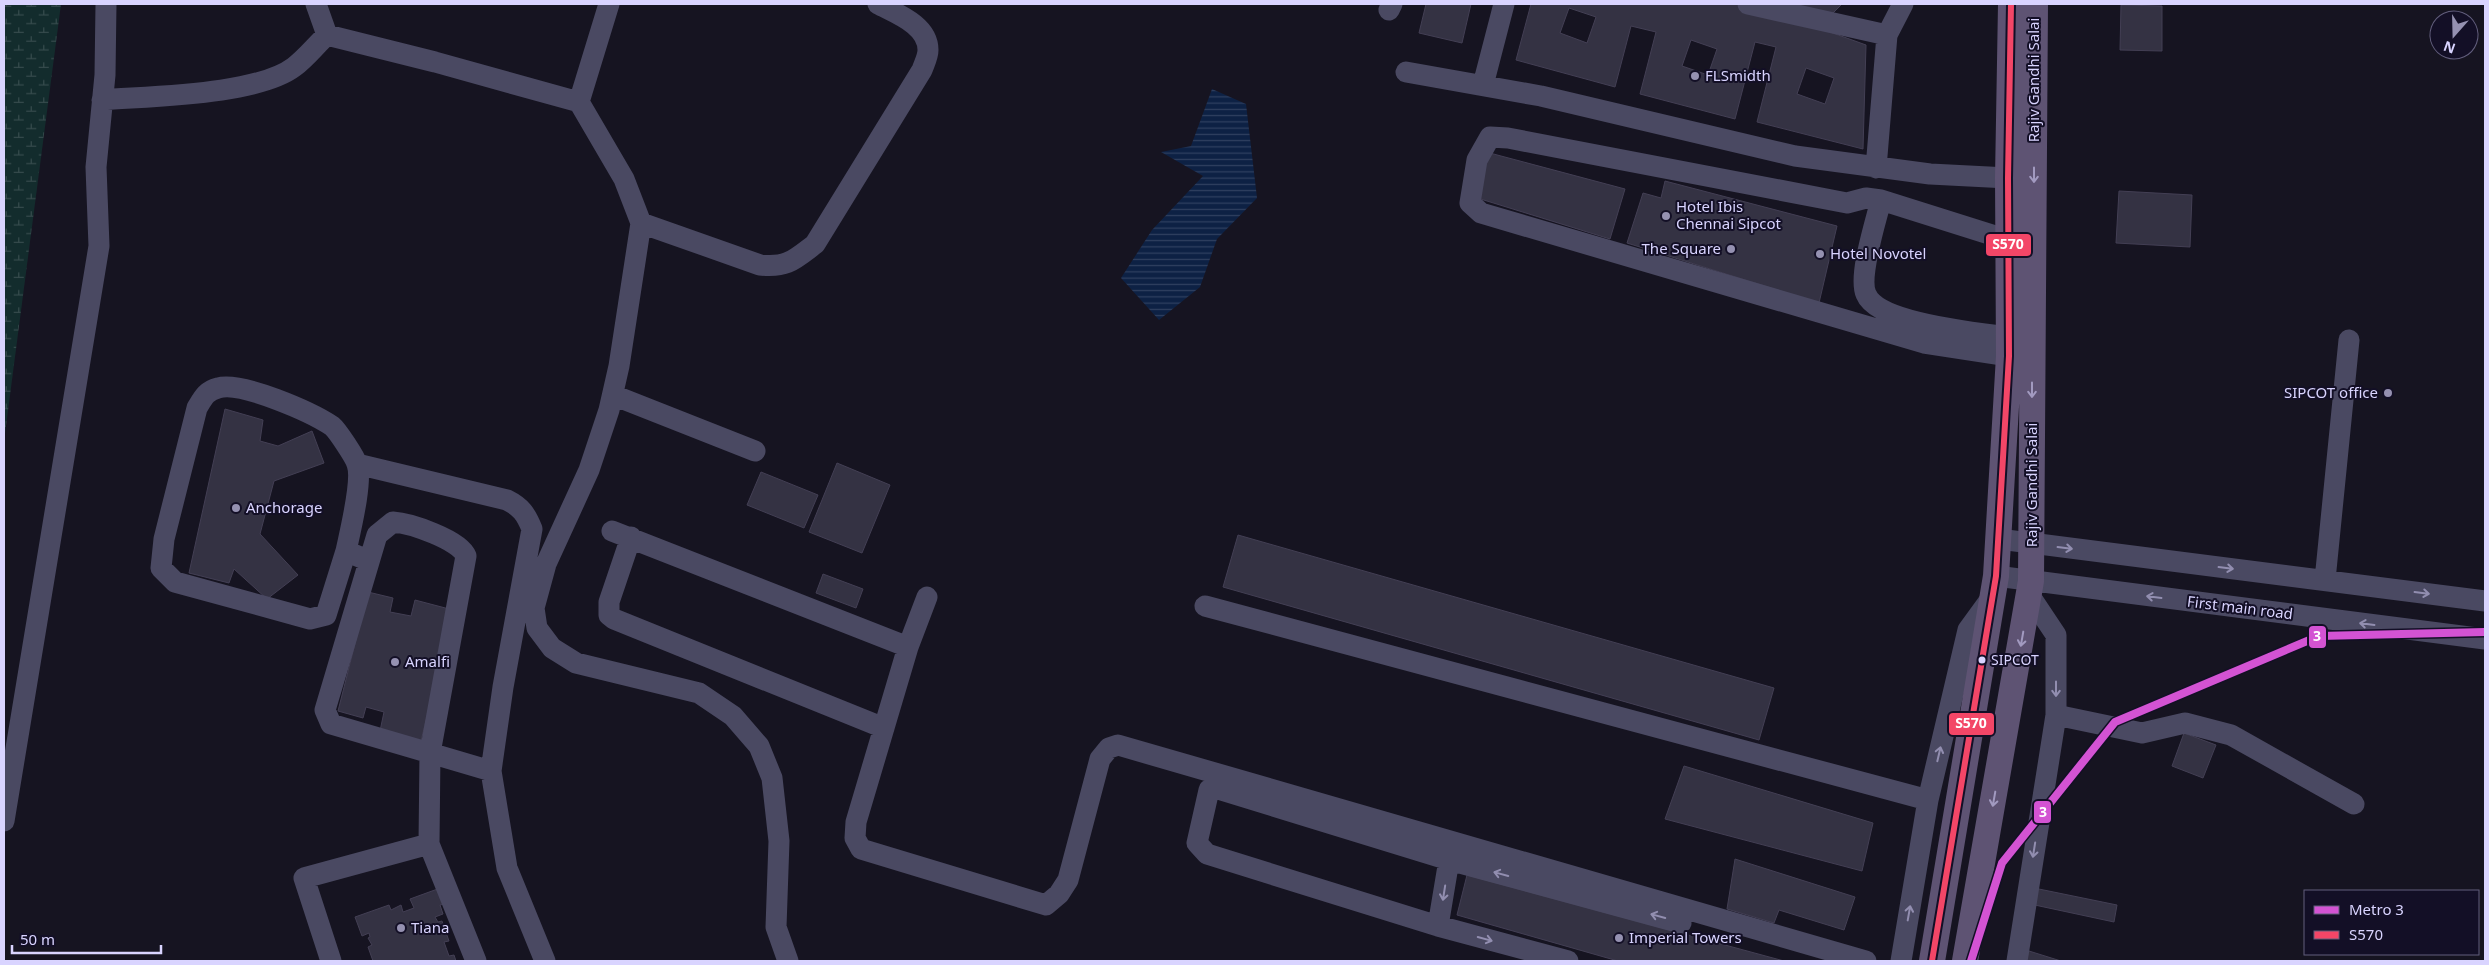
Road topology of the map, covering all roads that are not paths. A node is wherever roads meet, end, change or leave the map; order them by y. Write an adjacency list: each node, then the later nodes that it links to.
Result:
1 (106, 4): 14 (street)
2 (316, 4): 10 (street)
3 (609, 4): 15 (street)
4 (878, 4): 19 (street)
5 (1504, 4): 13 (street)
6 (1748, 4): 11 (street)
7 (1903, 4): 11 (street)
8 (2011, 4): 17 (main road, Rajiv Gandhi Salai)
9 (2035, 4): 22 (main road, Rajiv Gandhi Salai, one-way to 22)
10 (327, 35): 14 (street); 15 (street)
11 (1886, 35): 16 (street)
12 (1406, 72): 13 (street)
13 (1483, 85): 16 (street)
14 (102, 100): 44 (street)
15 (579, 102): 19 (street)
16 (1876, 168): 17 (street)
17 (2008, 178): 20 (main road, Rajiv Gandhi Salai)
18 (1881, 200): 20 (street); 22 (street); 22 (street)
19 (641, 223): 23 (street)
20 (2008, 240): 22 (main road, Rajiv Gandhi Salai)
21 (2349, 340): 30 (street)
22 (2017, 350): 26 (main road, Rajiv Gandhi Salai); 27 (main road, Rajiv Gandhi Salai, one-way to 27)
23 (613, 395): 24 (street); 51 (street)
24 (755, 451)
25 (357, 464): 28 (street); 28 (street); 41 (street)
26 (2000, 539): 27 (street); 31 (main road, Rajiv Gandhi Salai)
27 (2031, 543): 30 (street, one-way to 30); 32 (main road, Rajiv Gandhi Salai)
28 (346, 551): 29 (street)
29 (369, 561): 40 (street); 40 (street)
30 (2325, 580): 34 (street, one-way to 34)
31 (1994, 586): 32 (street, First main road); 42 (street, one-way to 31); 56 (main road, Rajiv Gandhi Salai)
32 (2030, 588): 36 (street, First main road, one-way to 32); 38 (street, one-way to 38); 57 (main road, Rajiv Gandhi Salai, one-way to 57)
33 (927, 596): 37 (street)
34 (2485, 601)
35 (1205, 606): 42 (street)
36 (2485, 640)
37 (908, 647): 39 (street); 39 (street)
38 (2056, 715): 43 (street); 58 (street, one-way to 58)
39 (884, 728): 54 (street)
40 (430, 754): 41 (street); 45 (street)
41 (491, 771): 50 (street)
42 (1928, 800): 55 (street, one-way to 42)
43 (2354, 804)
44 (4, 821)
45 (429, 844): 48 (street); 49 (street)
46 (1449, 860): 47 (street, one-way to 47); 47 (street); 53 (street, one-way to 46)
47 (1438, 926): 52 (street, one-way to 52)
48 (330, 961)
49 (476, 961)
50 (544, 961)
51 (788, 961)
52 (1568, 961)
53 (1823, 961)
54 (1866, 961)
55 (1901, 961)
56 (1932, 961)
57 (1965, 961)
58 (2017, 961)

